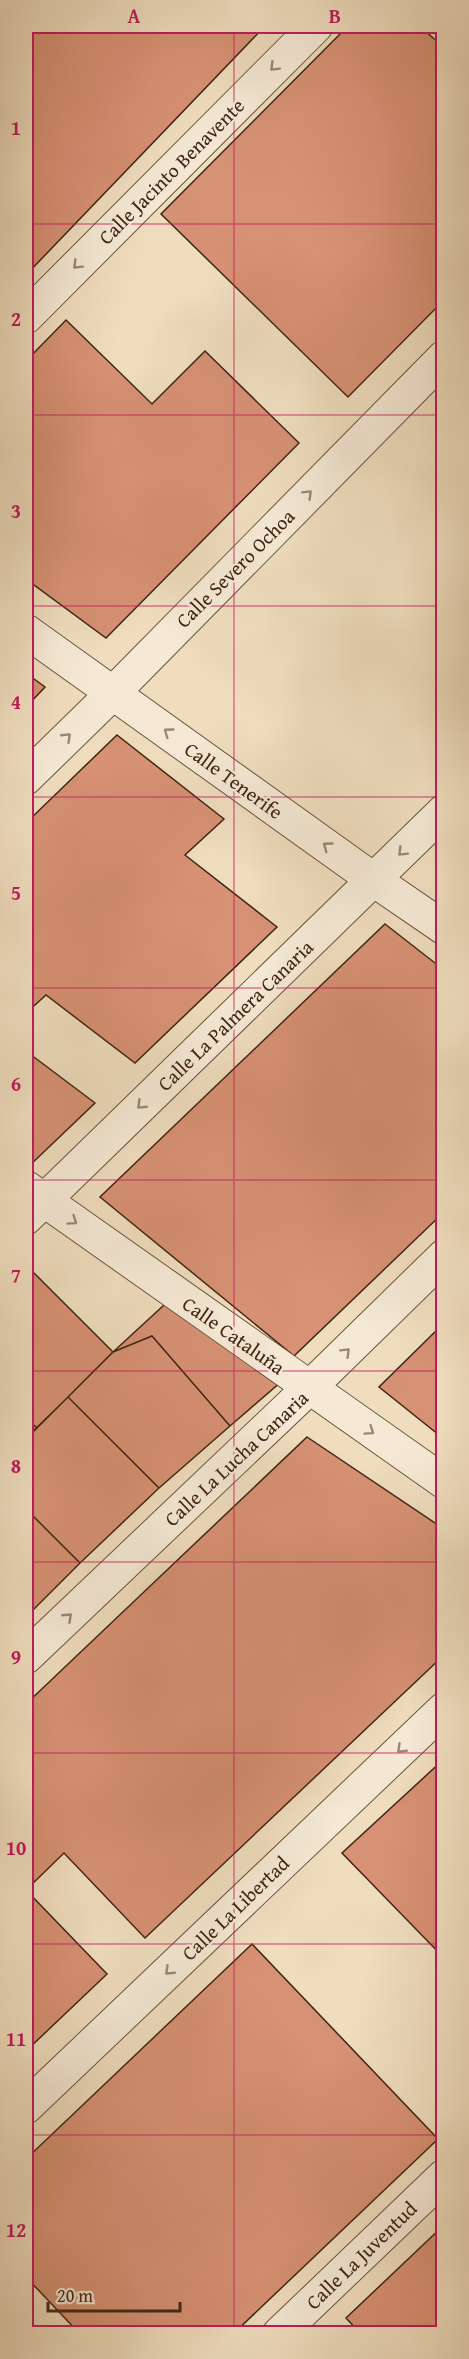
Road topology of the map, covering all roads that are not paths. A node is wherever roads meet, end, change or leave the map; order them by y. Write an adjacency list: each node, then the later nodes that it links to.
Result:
1 (316, 26): 2 (street, Calle Jacinto Benavente, one-way to 2)
2 (26, 317)
3 (444, 357): 5 (street, Calle Severo Ochoa, one-way to 3)
4 (26, 631): 5 (street, Calle Tenerife)
5 (113, 693): 6 (street, Calle Severo Ochoa, one-way to 5); 8 (street, Calle Tenerife, one-way to 5)
6 (26, 778)
7 (444, 811): 8 (street, Calle La Palmera Canaria, one-way to 8)
8 (374, 880): 9 (street, Calle Tenerife); 10 (street, Calle La Palmera Canaria, one-way to 10)
9 (444, 928)
10 (32, 1202): 12 (street, Calle Cataluña, one-way to 12)
11 (444, 1256): 12 (street, Calle La Lucha Canaria, one-way to 11)
12 (309, 1388): 13 (street, Calle Cataluña, one-way to 13); 14 (street, Calle La Lucha Canaria, one-way to 12)
13 (444, 1482)
14 (26, 1658)
15 (444, 1709): 16 (street, Calle La Libertad, one-way to 16)
16 (26, 2107)
17 (444, 2176): 18 (street, Calle La Juventud)
18 (279, 2334)

